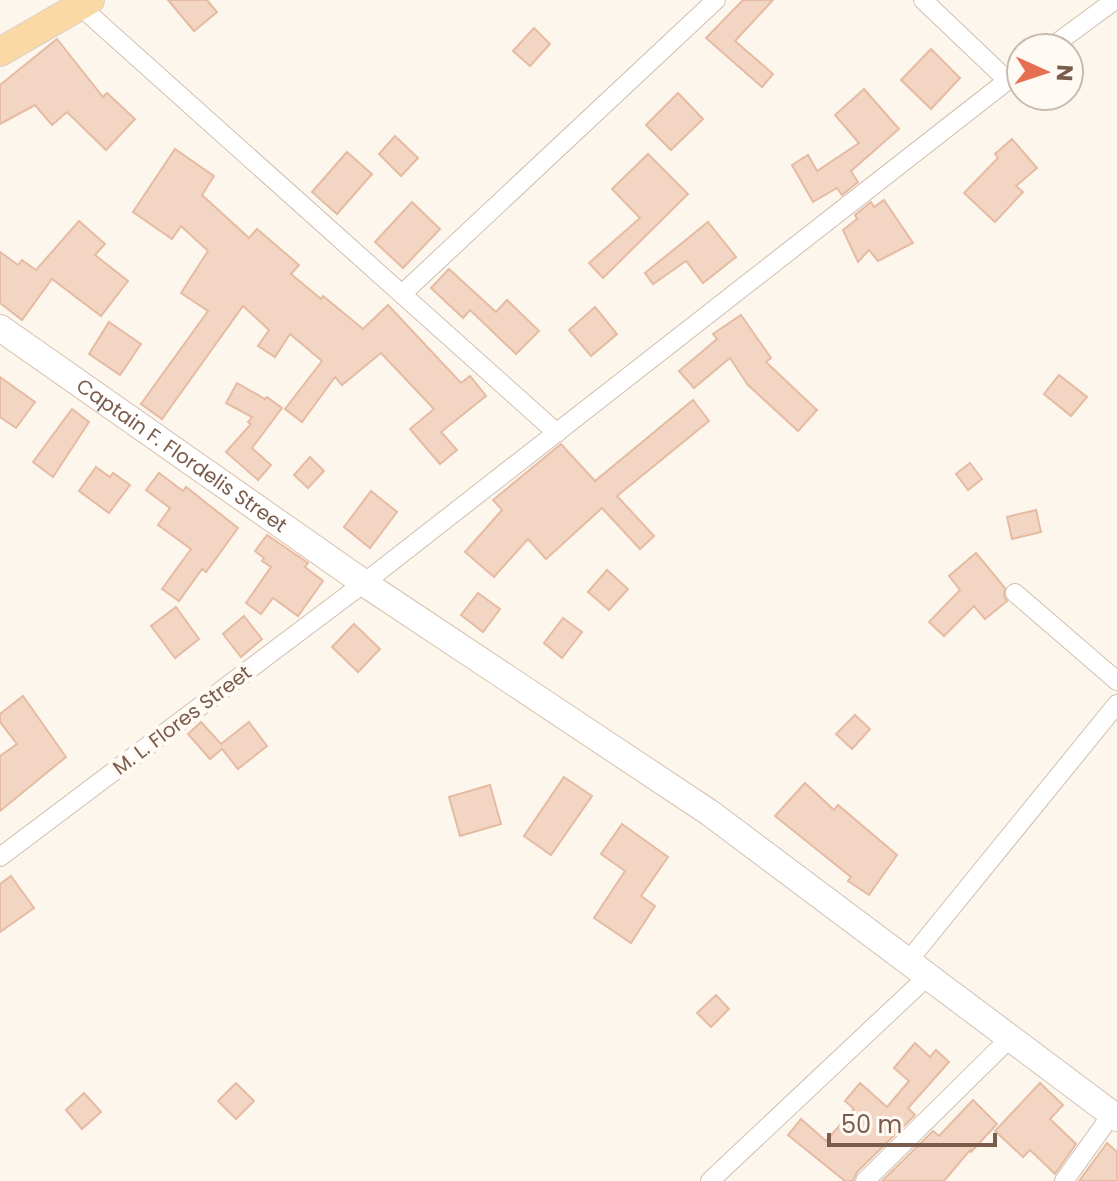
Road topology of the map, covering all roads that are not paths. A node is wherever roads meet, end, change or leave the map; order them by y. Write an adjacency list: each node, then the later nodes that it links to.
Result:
1 (716, 0): 9 (street)
2 (923, 0): 7 (street)
3 (1115, 0): 5 (street)
4 (82, 2): 6 (main road); 9 (street)
5 (1072, 32)
6 (0, 52)
7 (1005, 68)
8 (1005, 82): 11 (street, M. L. Flores Street)
9 (402, 294): 11 (street)
10 (0, 328): 12 (street, Captain F. Flordelis Street)
11 (557, 433): 12 (street, M. L. Flores Street)
12 (364, 583): 16 (street, M. L. Flores Street); 17 (street, Captain F. Flordelis Street)
13 (1015, 593): 14 (street)
14 (1117, 681)
15 (1117, 704): 17 (street)
16 (0, 857)
17 (919, 967): 18 (street, Captain F. Flordelis Street); 20 (street)
18 (1011, 1037): 19 (street, Captain F. Flordelis Street); 21 (street)
19 (1115, 1116): 22 (street)
20 (710, 1181)
21 (865, 1181)
22 (1064, 1181)

